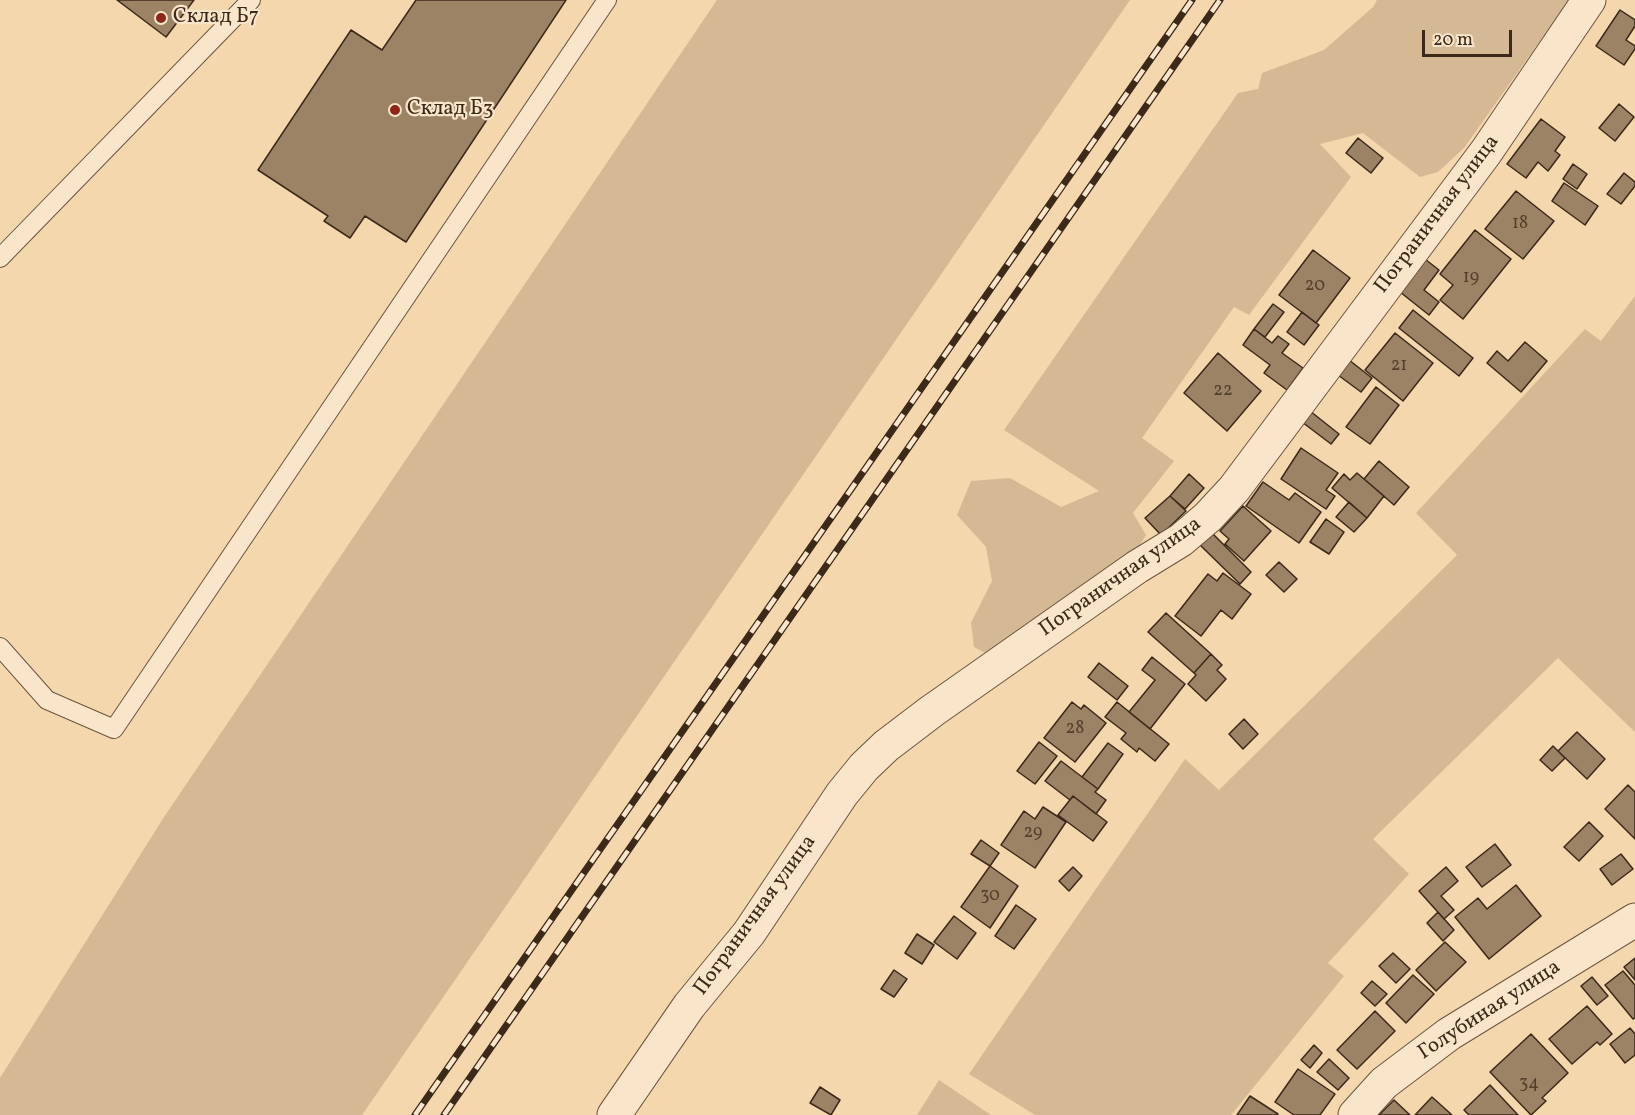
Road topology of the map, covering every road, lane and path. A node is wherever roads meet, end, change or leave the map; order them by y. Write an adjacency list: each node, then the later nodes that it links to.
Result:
1 (251, 0): 4 (lane)
2 (607, 0): 5 (lane)
3 (1588, 0): 7 (street, Пограничная улица)
4 (0, 258)
5 (0, 646)
6 (1635, 920): 8 (street, Голубиная улица)
7 (614, 1115)
8 (1355, 1115)

